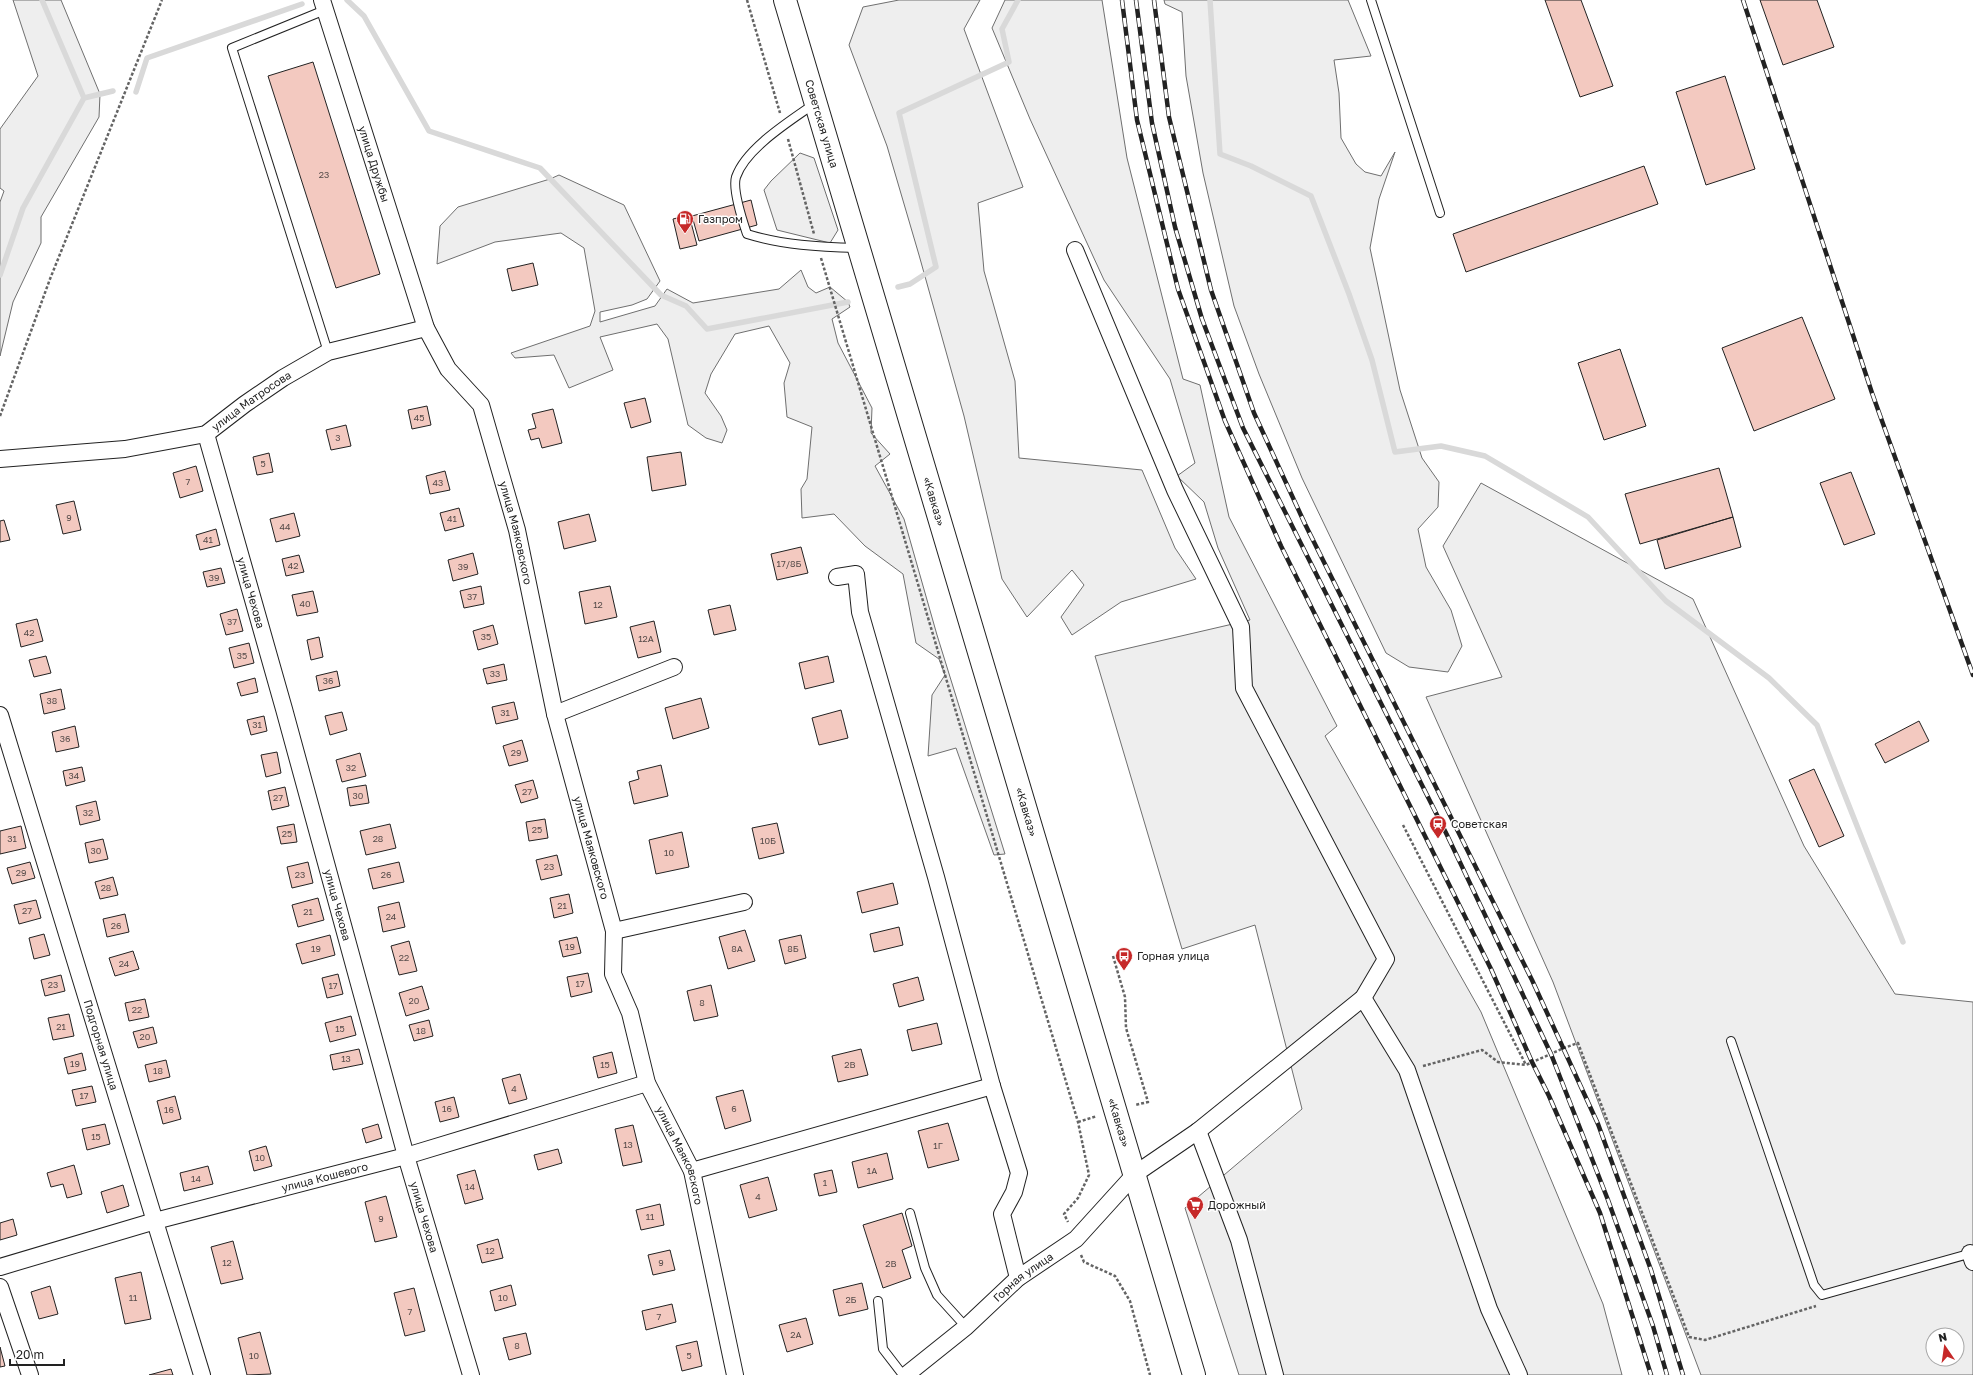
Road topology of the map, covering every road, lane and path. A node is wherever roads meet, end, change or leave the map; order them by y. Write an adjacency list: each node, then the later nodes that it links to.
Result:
1 (162, 0): 14 (path)
2 (747, 0): 7 (path)
3 (785, 0): 6 (highway, Советская улица)
4 (1371, 0): 8 (lane)
5 (324, 5): 12 (street, улица Дружбы); 13 (lane)
6 (816, 102): 7 (lane); 10 (highway, Советская улица)
7 (784, 125): 9 (path); 9 (lane)
8 (1440, 213)
9 (818, 247): 10 (lane); 32 (path)
10 (859, 248): 31 (highway, «Кавказ»)
11 (1075, 250): 25 (street)
12 (426, 328): 13 (street, улица Матросова); 19 (street, улица Маяковского)
13 (328, 352): 15 (street, улица Матросова)
14 (0, 416)
15 (206, 434): 16 (street, улица Матросова); 34 (street, улица Чехова)
16 (0, 459)
17 (837, 577): 30 (street)
18 (674, 667): 19 (street)
19 (555, 714): 23 (street, улица Маяковского)
20 (0, 715): 38 (street, Подгорная улица)
21 (1403, 825): 27 (path)
22 (744, 902): 23 (street)
23 (614, 931): 29 (street, улица Маяковского)
24 (1113, 956): 31 (path)
25 (1363, 998): 28 (street); 33 (street, Горная улица)
26 (1731, 1041): 40 (lane)
27 (1526, 1065): 28 (path); 45 (path)
28 (1407, 1070): 55 (street)
29 (647, 1083): 34 (street, улица Кошевого); 35 (street, улица Маяковского)
30 (992, 1086): 35 (street); 42 (street)
31 (1115, 1111): 32 (path); 36 (highway, «Кавказ»)
32 (1078, 1122): 39 (path)
33 (1198, 1131): 36 (street, Горная улица); 54 (street)
34 (406, 1156): 38 (street, улица Кошевого); 49 (street, улица Чехова)
35 (692, 1171): 50 (street, улица Маяковского)
36 (1135, 1174): 39 (street, Горная улица); 53 (highway, «Кавказ»)
37 (910, 1213): 46 (lane)
38 (155, 1221): 41 (street, улица Кошевого); 48 (street, Подгорная улица)
39 (1076, 1239): 42 (street, Горная улица); 52 (path)
40 (1972, 1256)
41 (0, 1267)
42 (1018, 1278): 46 (street, Горная улица)
43 (0, 1287): 47 (street)
44 (878, 1301): 51 (lane)
45 (1819, 1305)
46 (966, 1327): 51 (street, Горная улица)
47 (30, 1375)
48 (202, 1375)
49 (471, 1375)
50 (735, 1375)
51 (904, 1375)
52 (1150, 1375)
53 (1194, 1375)
54 (1275, 1375)
55 (1519, 1375)

